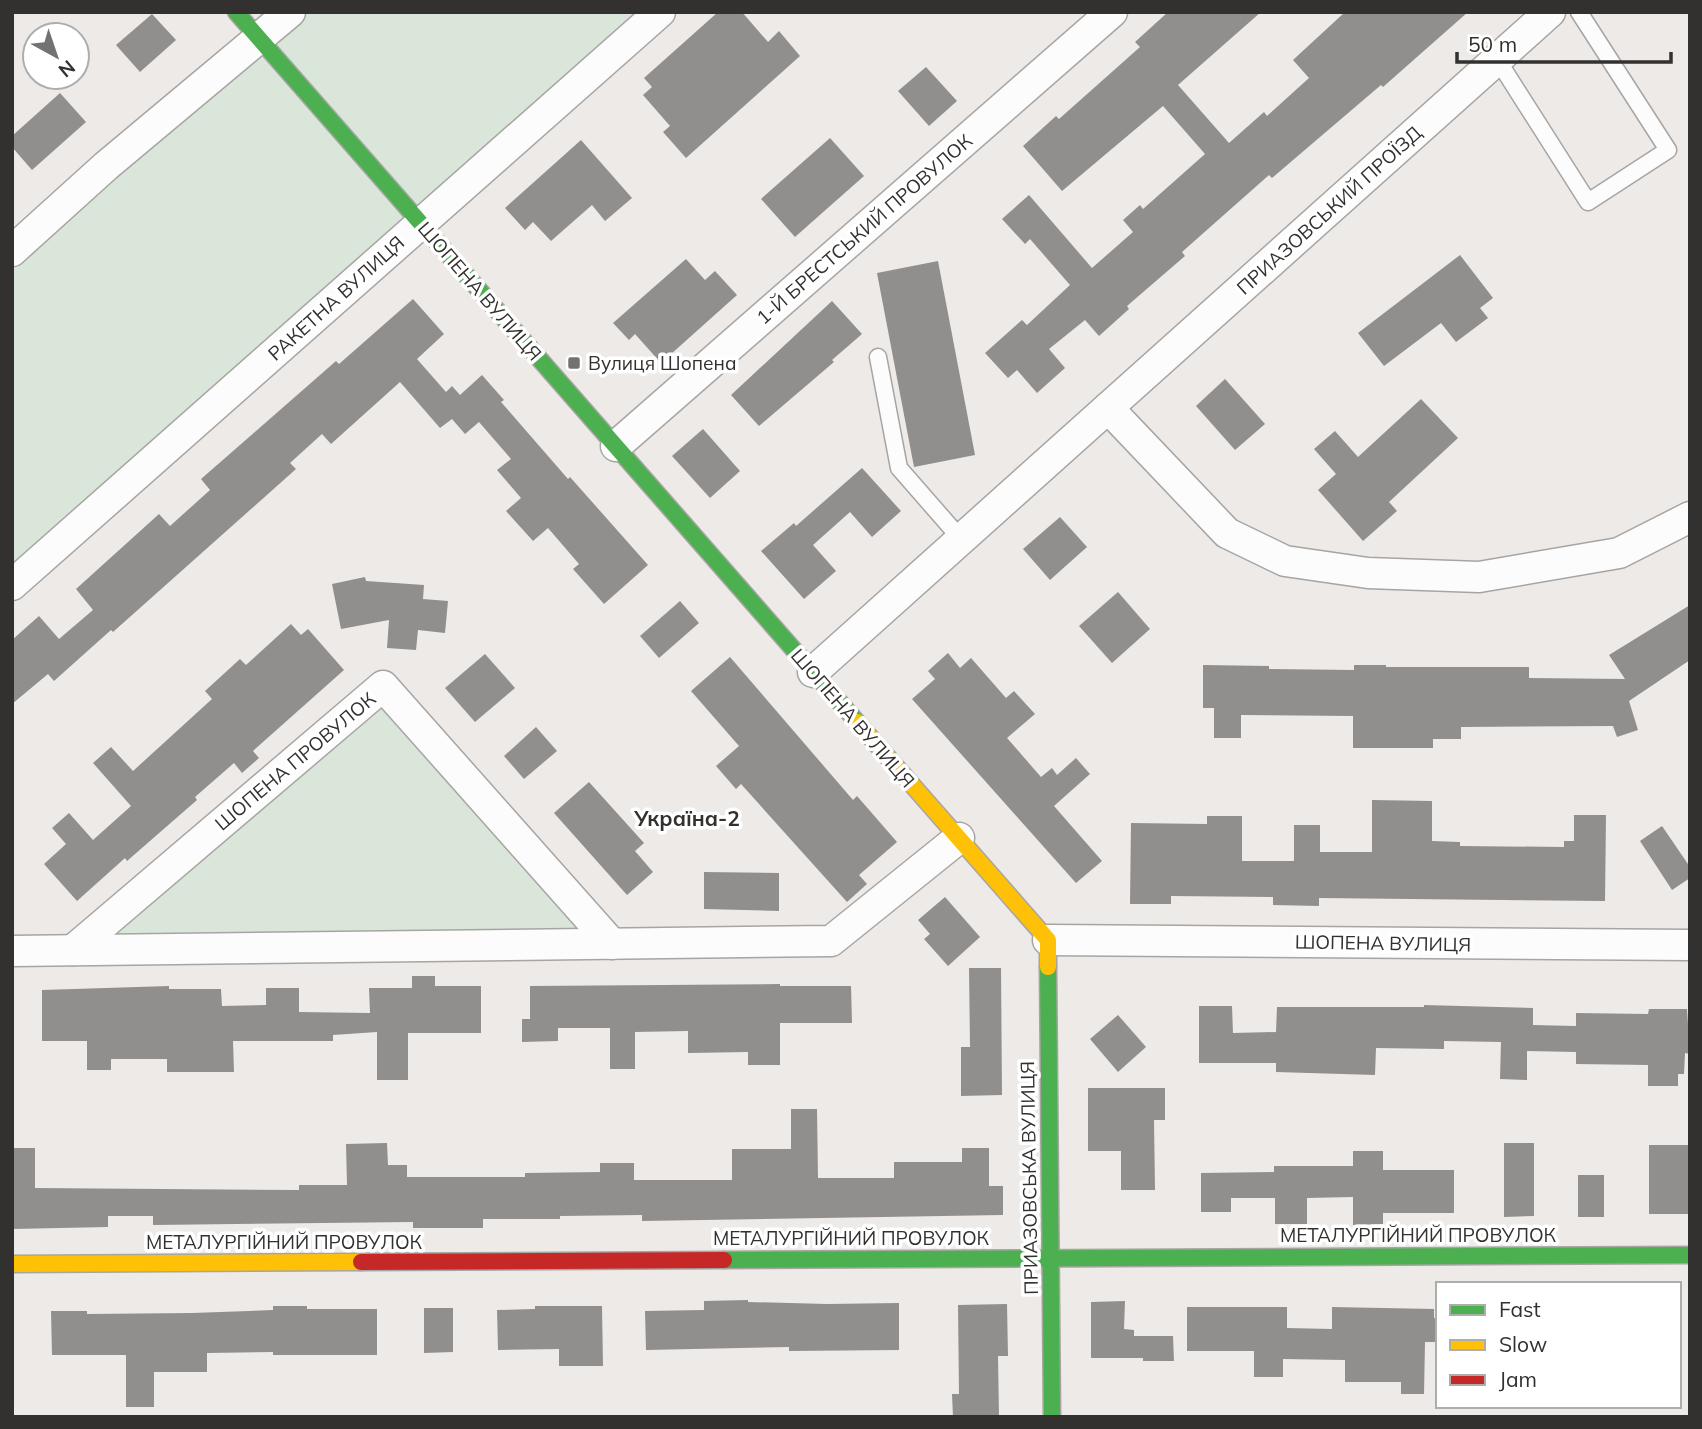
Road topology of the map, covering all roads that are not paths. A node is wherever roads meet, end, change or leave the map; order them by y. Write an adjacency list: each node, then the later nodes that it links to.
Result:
1 (236, 12): 7 (street, ШОПЕНА ВУЛИЦЯ)
2 (289, 12): 7 (street)
3 (660, 12): 9 (street, РАКЕТНА ВУЛИЦЯ)
4 (1112, 12): 13 (street, 1-Й БРЕСТСЬКИЙ ПРОВУЛОК)
5 (1550, 12): 8 (street, ПРИАЗОВСЬКИЙ ПРОЇЗД)
6 (1579, 12): 8 (lane)
7 (260, 39): 9 (street, ШОПЕНА ВУЛИЦЯ); 10 (street)
8 (1497, 60): 12 (street, ПРИАЗОВСЬКИЙ ПРОЇЗД)
9 (421, 223): 13 (street, ШОПЕНА ВУЛИЦЯ); 16 (street, РАКЕТНА ВУЛИЦЯ)
10 (12, 251)
11 (878, 357): 15 (lane)
12 (1108, 408): 14 (street); 15 (street, ПРИАЗОВСЬКИЙ ПРОЇЗД)
13 (615, 446): 17 (street, ШОПЕНА ВУЛИЦЯ)
14 (1690, 517)
15 (961, 539): 17 (street, ПРИАЗОВСЬКИЙ ПРОЇЗД)
16 (12, 585)
17 (813, 672): 18 (street, ШОПЕНА ВУЛИЦЯ)
18 (959, 838): 19 (street, ШОПЕНА ВУЛИЦЯ); 20 (street)
19 (1048, 940): 21 (street, ШОПЕНА ВУЛИЦЯ); 25 (street, ПРИАЗОВСЬКА ВУЛИЦЯ)
20 (612, 944): 22 (street); 22 (street, ШОПЕНА ПРОВУЛОК)
21 (1690, 945)
22 (73, 950): 23 (street)
23 (12, 951)
24 (1690, 1255): 25 (street, МЕТАЛУРГІЙНИЙ ПРОВУЛОК)
25 (1051, 1258): 26 (street, МЕТАЛУРГІЙНИЙ ПРОВУЛОК); 27 (street, ПРИАЗОВСЬКА ВУЛИЦЯ)
26 (12, 1264)
27 (1052, 1417)

